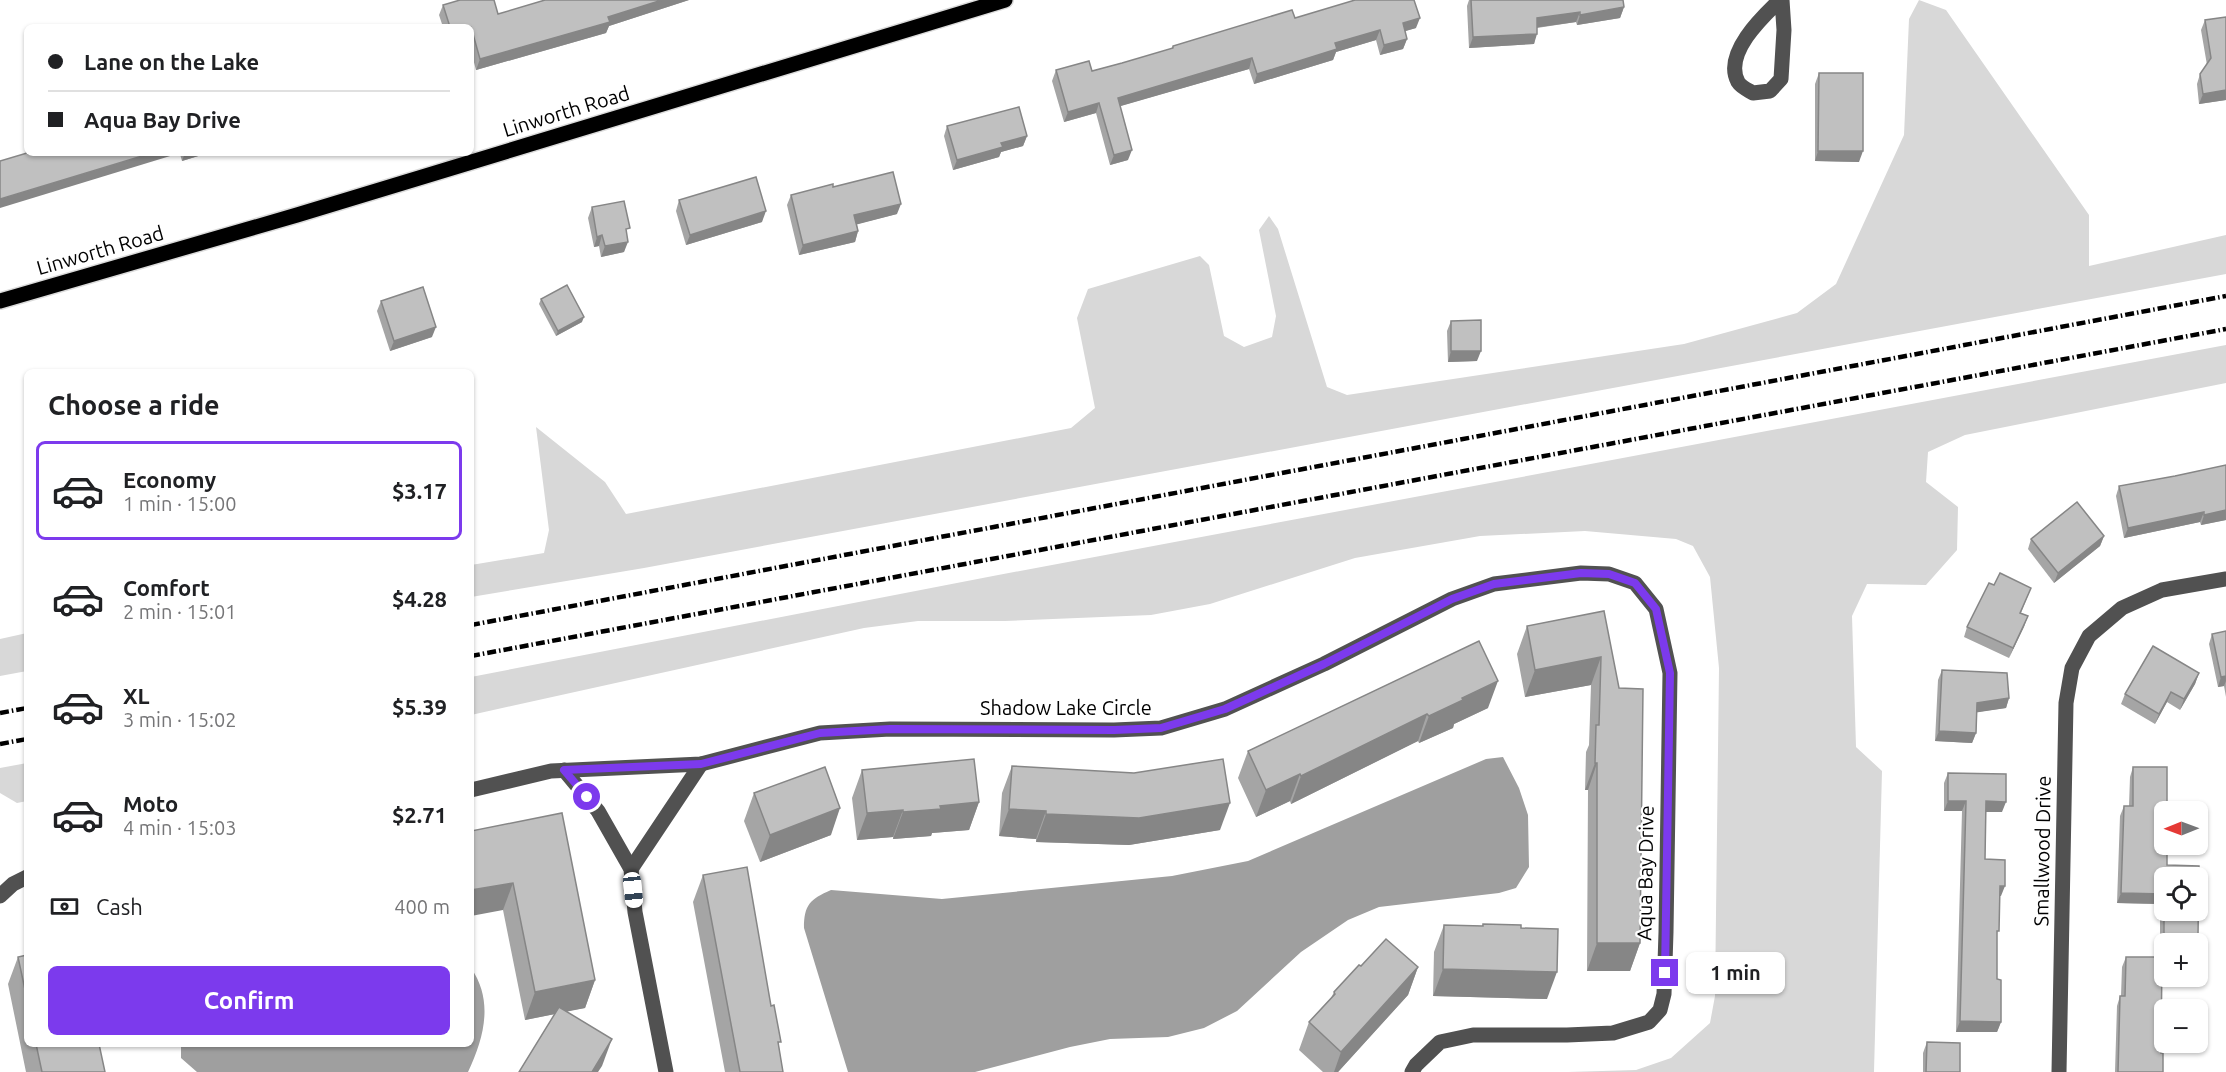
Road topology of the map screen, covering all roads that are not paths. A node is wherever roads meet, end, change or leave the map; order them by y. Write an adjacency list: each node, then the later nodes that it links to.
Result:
1 (1005, 0): 3 (main road, Linworth Road)
2 (1781, 0): 2 (street)
3 (0, 301)
4 (2226, 579): 14 (street, Smallwood Drive)
5 (1635, 583): 6 (street, Shadow Lake Circle); 13 (street, Aqua Bay Drive)
6 (701, 764): 7 (street, Shadow Lake Circle); 9 (street)
7 (564, 770): 8 (street, Shadow Lake Circle); 9 (street)
8 (474, 789)
9 (631, 869): 12 (street)
10 (24, 878): 11 (street)
11 (0, 896)
12 (666, 1072)
13 (1412, 1072)
14 (2059, 1072)

